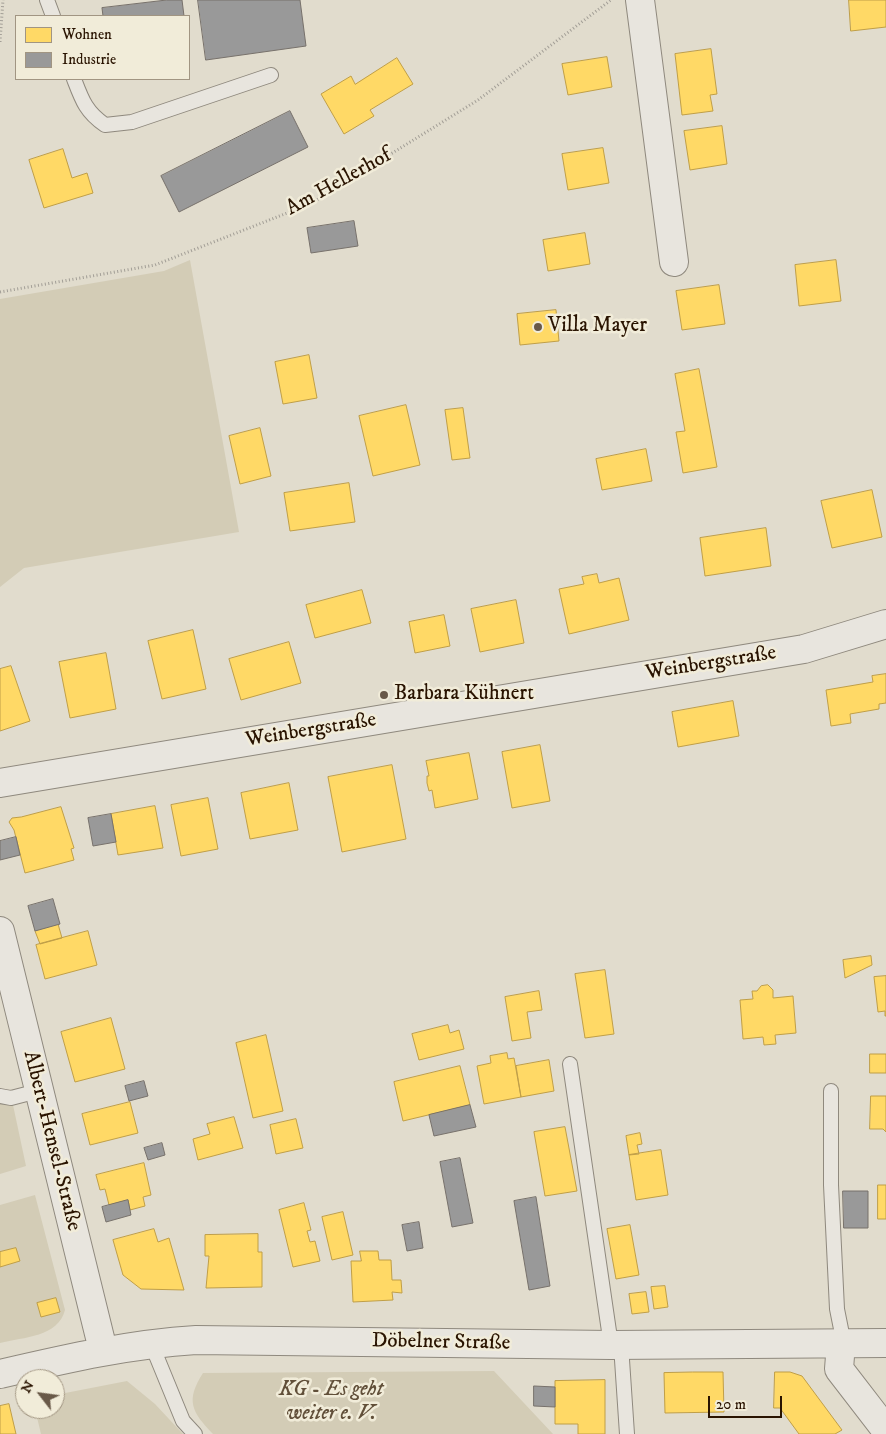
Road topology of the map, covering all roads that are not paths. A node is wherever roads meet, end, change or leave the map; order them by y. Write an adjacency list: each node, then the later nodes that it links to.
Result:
1 (47, 0): 3 (lane)
2 (640, 0): 6 (street)
3 (52, 15)
4 (271, 75): 5 (lane)
5 (74, 80)
6 (674, 262)
7 (886, 624): 8 (street, Weinbergstraße)
8 (0, 783)
9 (0, 931): 11 (street, Albert-Hensel-Straße)
10 (570, 1064): 17 (lane)
11 (38, 1091): 13 (lane); 18 (street, Albert-Hensel-Straße)
12 (831, 1091): 16 (lane)
13 (0, 1096)
14 (151, 1343): 17 (street, Döbelner Straße); 18 (street, Döbelner Straße); 21 (lane)
15 (886, 1343): 16 (street, Döbelner Straße)
16 (842, 1344): 17 (street, Döbelner Straße); 20 (street)
17 (616, 1345): 22 (lane)
18 (103, 1350): 19 (street, Döbelner Straße)
19 (0, 1374)
20 (886, 1430)
21 (195, 1434)
22 (626, 1434)

